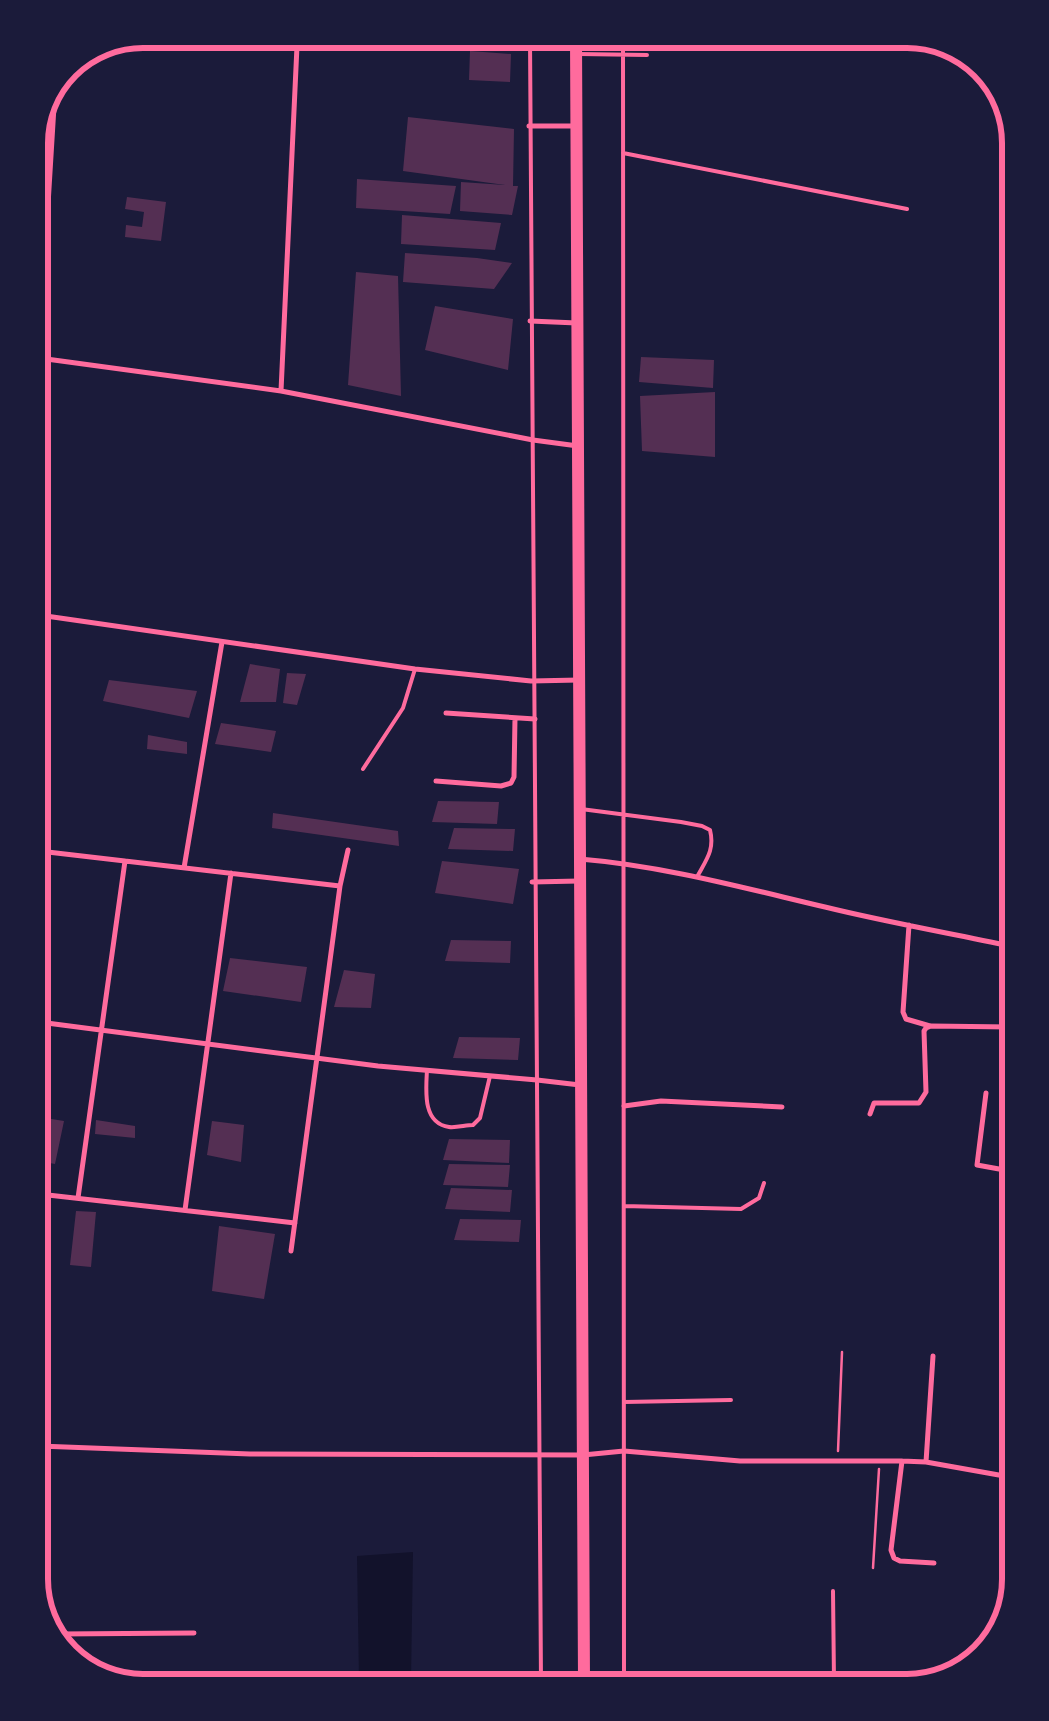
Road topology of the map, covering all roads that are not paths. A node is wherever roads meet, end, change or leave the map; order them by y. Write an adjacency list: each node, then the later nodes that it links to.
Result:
1 (297, 48): 17 (street)
2 (530, 48): 9 (lane)
3 (576, 48): 5 (highway)
4 (623, 48): 6 (lane)
5 (576, 54): 6 (lane); 10 (highway)
6 (623, 55): 7 (lane); 11 (lane)
7 (647, 55)
8 (55, 106): 13 (street)
9 (530, 126): 10 (street); 14 (lane)
10 (577, 126): 15 (highway)
11 (623, 153): 12 (lane); 31 (lane)
12 (907, 209)
13 (48, 213)
14 (531, 322): 15 (street); 18 (lane)
15 (578, 323): 19 (highway)
16 (48, 359): 17 (street)
17 (280, 391): 18 (street)
18 (533, 440): 19 (street); 24 (lane)
19 (578, 446): 23 (highway)
20 (48, 616): 21 (street)
21 (222, 642): 22 (street); 37 (street)
22 (415, 669): 24 (street); 28 (lane)
23 (579, 680): 24 (street); 30 (highway)
24 (534, 681): 27 (lane)
25 (446, 713): 26 (street)
26 (515, 718): 27 (street); 29 (street)
27 (535, 719): 41 (lane)
28 (363, 769)
29 (436, 781)
30 (580, 809): 31 (lane); 34 (highway)
31 (623, 814): 36 (lane); 39 (lane)
32 (348, 850): 42 (street)
33 (48, 852): 35 (street)
34 (580, 859): 36 (street); 40 (highway)
35 (125, 861): 37 (street); 48 (street)
36 (623, 862): 39 (street); 56 (lane)
37 (184, 868): 38 (street)
38 (232, 873): 42 (street); 49 (street)
39 (697, 877): 43 (street)
40 (580, 881): 41 (street); 54 (highway)
41 (534, 882): 53 (lane)
42 (340, 886): 50 (street)
43 (908, 925): 44 (street); 46 (street)
44 (1002, 944)
45 (48, 1023): 48 (street)
46 (931, 1026): 47 (street); 58 (street)
47 (1002, 1027)
48 (101, 1030): 49 (street); 62 (street)
49 (208, 1044): 50 (street); 64 (street)
50 (317, 1058): 51 (street); 65 (street)
51 (427, 1070): 52 (street); 52 (lane)
52 (490, 1076): 53 (street)
53 (537, 1080): 54 (street); 72 (lane)
54 (581, 1086): 73 (highway)
55 (986, 1093): 59 (street)
56 (624, 1106): 57 (street); 63 (lane)
57 (782, 1107)
58 (870, 1114)
59 (1002, 1170)
60 (764, 1183): 63 (lane)
61 (48, 1195): 62 (street)
62 (78, 1198): 64 (street)
63 (624, 1206): 69 (lane)
64 (185, 1210): 65 (street)
65 (295, 1223): 66 (street)
66 (291, 1252)
67 (933, 1356): 75 (street)
68 (731, 1400): 69 (lane)
69 (624, 1402): 71 (lane)
70 (48, 1446): 72 (street)
71 (624, 1451): 73 (street); 74 (street); 83 (lane)
72 (539, 1454): 73 (street); 81 (lane)
73 (583, 1455): 82 (highway)
74 (902, 1461): 75 (street); 77 (street)
75 (926, 1462): 76 (street)
76 (1002, 1476)
77 (934, 1563)
78 (833, 1591): 84 (lane)
79 (194, 1633): 80 (street)
80 (66, 1634)
81 (541, 1674)
82 (584, 1674)
83 (624, 1674)
84 (834, 1674)

